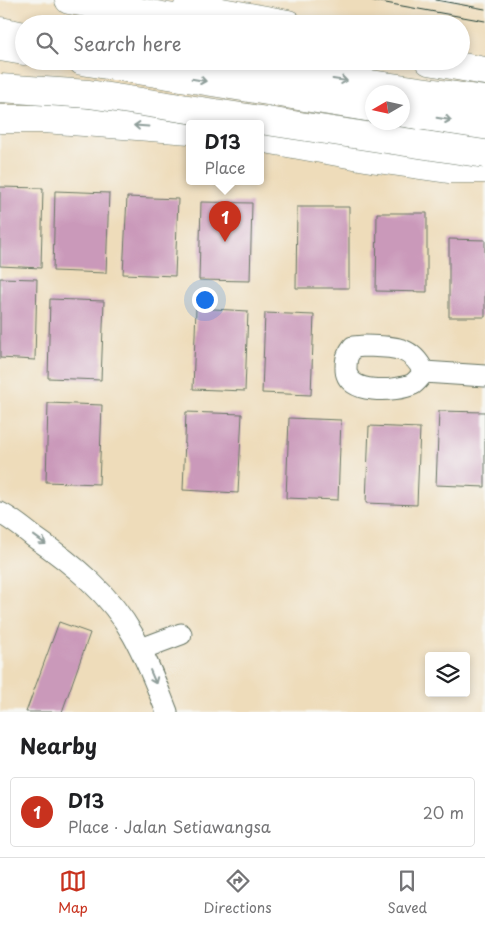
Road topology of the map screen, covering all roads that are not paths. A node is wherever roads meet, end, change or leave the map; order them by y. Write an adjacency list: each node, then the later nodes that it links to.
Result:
1 (69, 0): 3 (main road)
2 (157, 0): 4 (main road)
3 (156, 15)
4 (239, 15)
5 (0, 31): 6 (main road)
6 (15, 34)
7 (0, 47): 8 (main road)
8 (15, 50)
9 (470, 56): 10 (main road)
10 (485, 59)
11 (470, 68): 14 (main road)
12 (138, 70): 18 (main road, one-way to 18)
13 (270, 70): 17 (main road, one-way to 17)
14 (485, 71)
15 (0, 78): 21 (main road)
16 (0, 88): 22 (main road, bridge)
17 (485, 100)
18 (365, 107)
19 (410, 114): 25 (main road, one-way to 25)
20 (0, 119): 26 (main road, one-way to 20)
21 (247, 120)
22 (261, 120)
23 (264, 120): 28 (main road, bridge)
24 (264, 123): 29 (main road)
25 (485, 126)
26 (186, 130)
27 (264, 139): 29 (main road)
28 (485, 154)
29 (485, 167)
30 (424, 372): 31 (street)
31 (485, 376)
32 (0, 512): 34 (street, one-way to 34)
33 (181, 634): 34 (street)
34 (141, 649): 35 (street, one-way to 35)
35 (167, 712)

